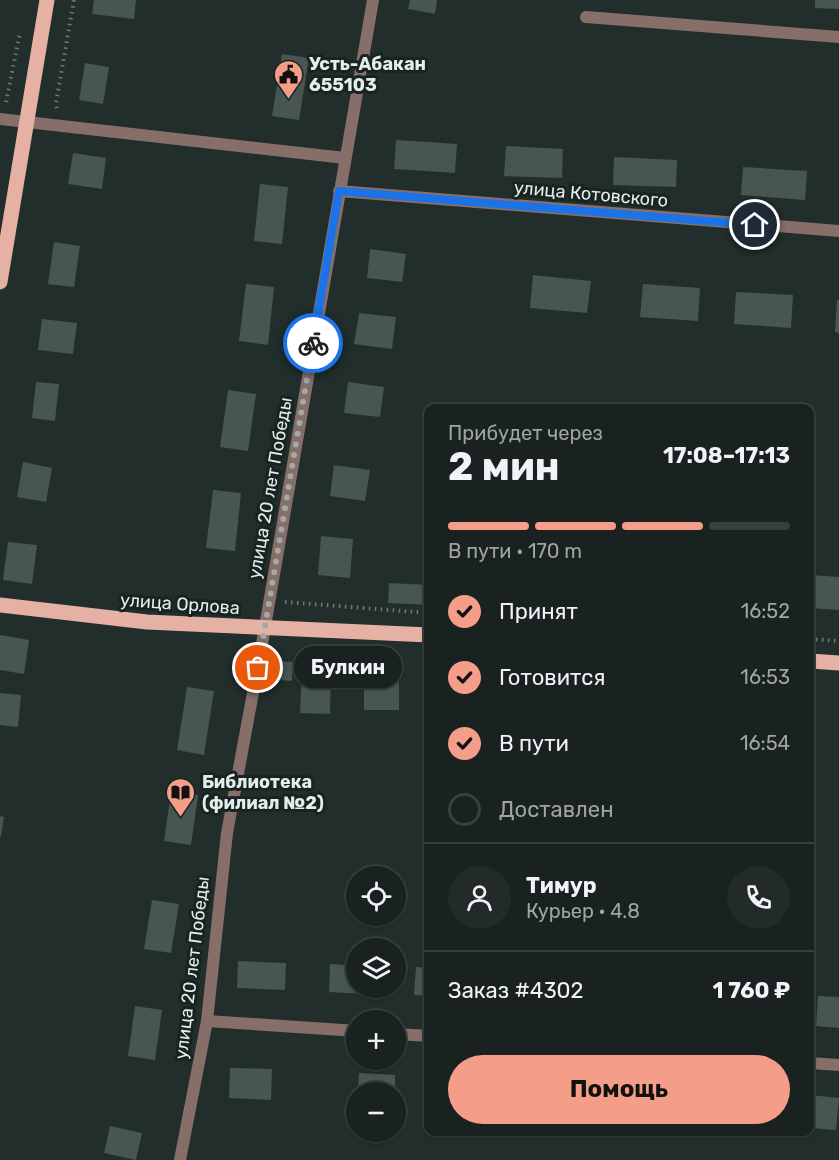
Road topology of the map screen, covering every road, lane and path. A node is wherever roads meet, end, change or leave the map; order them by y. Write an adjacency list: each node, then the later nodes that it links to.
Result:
1 (47, 0): 9 (main road)
2 (74, 0): 7 (path)
3 (373, 0): 10 (street, улица 20 лет Победы)
4 (586, 17): 6 (street)
5 (22, 25): 8 (path)
6 (839, 37)
7 (56, 104)
8 (1, 119): 9 (street)
9 (27, 123): 10 (street); 13 (main road)
10 (345, 158): 11 (street, улица 20 лет Победы)
11 (339, 191): 12 (street, улица Котовского); 14 (street, улица 20 лет Победы)
12 (839, 231)
13 (0, 282)
14 (270, 601): 16 (path); 17 (street, улица 20 лет Победы)
15 (0, 605): 17 (main road, улица Орлова)
16 (424, 613)
17 (265, 629): 18 (main road, улица Орлова); 23 (street, улица 20 лет Победы)
18 (424, 635)
19 (814, 639): 20 (path)
20 (839, 641)
21 (814, 661): 22 (main road)
22 (839, 663)
23 (207, 1021): 24 (street); 29 (street, улица 20 лет Победы)
24 (346, 1030)
25 (406, 1035): 26 (street)
26 (424, 1036)
27 (814, 1063): 28 (street)
28 (839, 1065)
29 (180, 1160)

